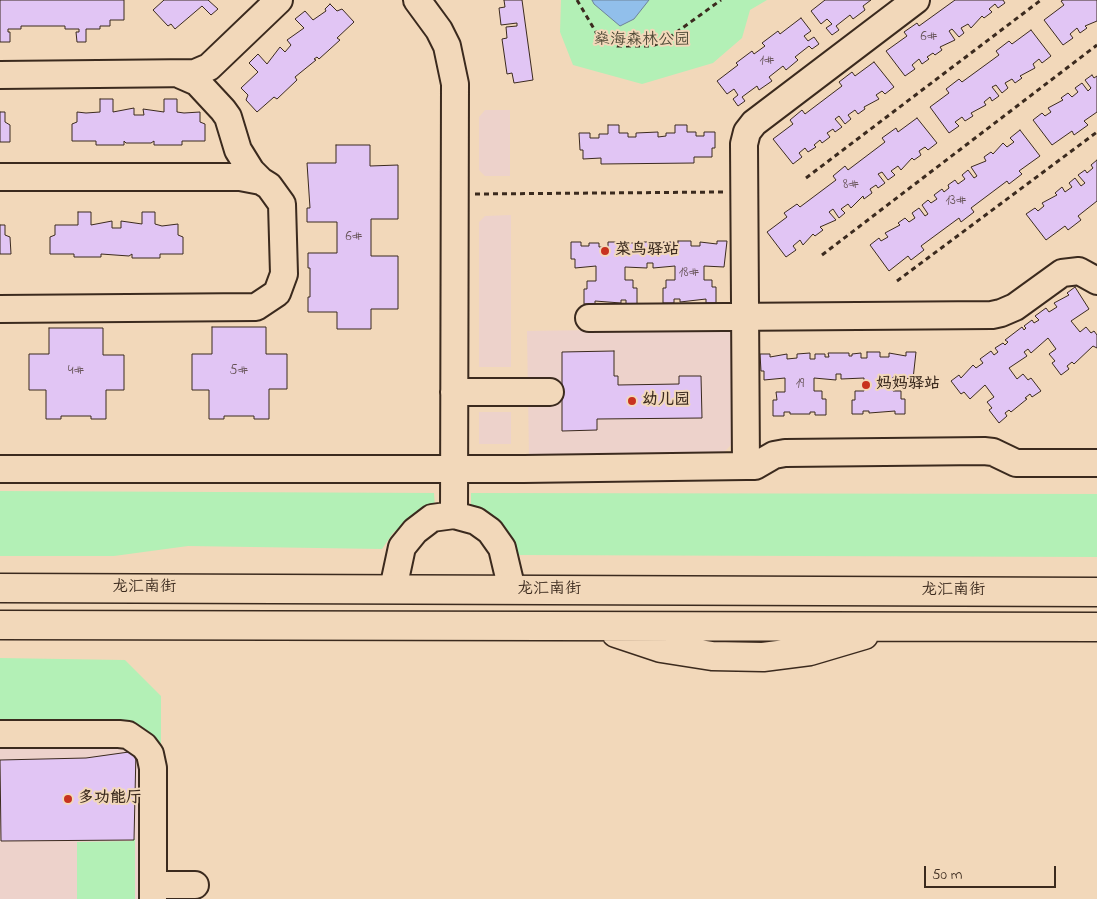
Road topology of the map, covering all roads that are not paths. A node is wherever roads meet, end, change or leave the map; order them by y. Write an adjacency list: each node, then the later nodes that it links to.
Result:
1 (279, 0): 4 (lane)
2 (417, 0): 16 (lane)
3 (916, 0): 14 (lane)
4 (217, 59): 6 (lane); 7 (lane)
5 (0, 75): 6 (lane)
6 (181, 75): 7 (lane)
7 (216, 102): 8 (lane)
8 (232, 132): 10 (lane); 11 (lane)
9 (0, 177): 10 (lane)
10 (200, 177): 11 (lane)
11 (261, 181): 13 (lane)
12 (1097, 281): 14 (lane)
13 (0, 309)
14 (745, 316): 15 (lane); 19 (lane)
15 (588, 318)
16 (454, 392): 17 (lane); 20 (lane)
17 (550, 392)
18 (1097, 463): 19 (lane)
19 (746, 466): 20 (lane)
20 (454, 469): 21 (lane); 22 (lane)
21 (0, 470)
22 (454, 515): 24 (lane); 25 (lane)
23 (0, 588): 24 (main road, 龙汇南街)
24 (393, 589): 25 (main road, 龙汇南街)
25 (512, 590): 26 (main road, 龙汇南街)
26 (1097, 592)
27 (0, 625): 28 (main road)
28 (1097, 627)
29 (0, 734): 31 (lane)
30 (195, 885): 31 (lane)
31 (153, 892)

